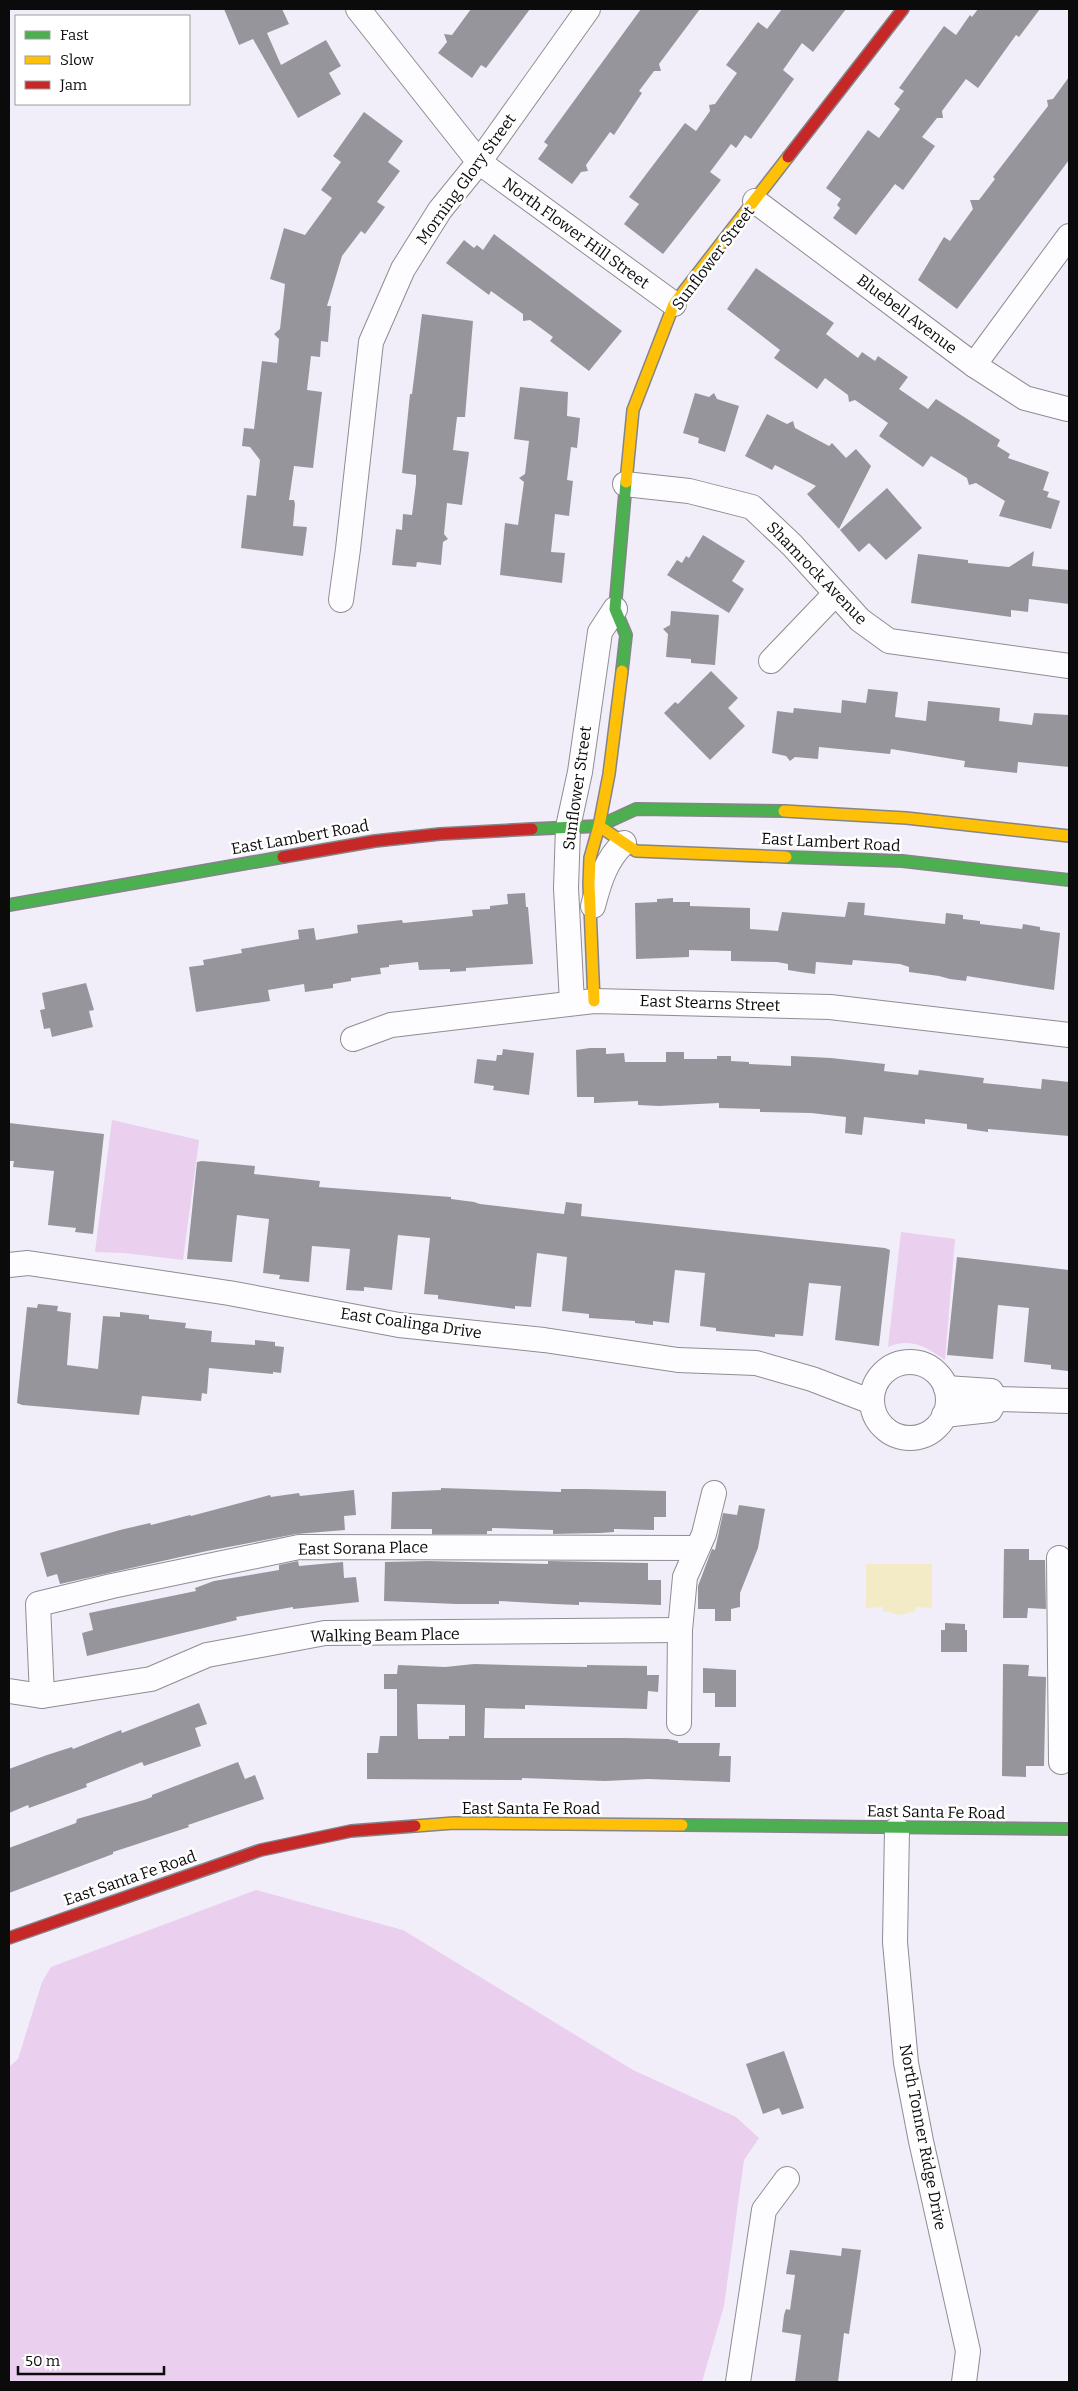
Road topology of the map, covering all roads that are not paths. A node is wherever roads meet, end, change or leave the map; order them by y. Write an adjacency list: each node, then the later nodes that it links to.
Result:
1 (358, 9): 4 (street, North Flower Hill Street)
2 (588, 9): 4 (street, Morning Glory Street)
3 (903, 9): 5 (street, Sunflower Street)
4 (479, 162): 7 (street, North Flower Hill Street); 12 (street, Morning Glory Street)
5 (755, 202): 7 (street, Sunflower Street); 8 (street, Bluebell Avenue)
6 (1069, 236): 8 (street)
7 (674, 304): 10 (street, Sunflower Street)
8 (974, 365): 9 (street, Bluebell Avenue)
9 (1067, 409)
10 (625, 484): 11 (street, Shamrock Avenue); 13 (street, Sunflower Street)
11 (835, 594): 14 (street); 15 (street, Shamrock Avenue)
12 (341, 600)
13 (615, 609): 16 (street, Sunflower Street); 17 (street, Sunflower Street)
14 (771, 661)
15 (1069, 666)
16 (599, 826): 17 (street, East Lambert Road); 18 (street, East Lambert Road); 19 (street, East Lambert Road); 22 (street, Sunflower Street)
17 (568, 827): 21 (street, East Lambert Road); 23 (street, Sunflower Street)
18 (1069, 836)
19 (624, 843): 20 (street, East Lambert Road); 22 (street)
20 (1069, 880)
21 (9, 905)
22 (590, 917): 23 (street, Sunflower Street)
23 (583, 1002): 24 (street, East Stearns Street); 25 (street, East Stearns Street)
24 (1069, 1035)
25 (353, 1038)
26 (9, 1265): 28 (street, East Coalinga Drive)
27 (946, 1388): 28 (street); 29 (street); 31 (street)
28 (874, 1393): 31 (street)
29 (996, 1399): 30 (street); 31 (street)
30 (1069, 1401)
31 (944, 1415)
32 (714, 1493): 33 (street)
33 (696, 1548): 35 (street); 38 (street, East Sorana Place)
34 (1059, 1558): 36 (street)
35 (680, 1630): 38 (street, Walking Beam Place); 39 (street)
36 (1064, 1633): 40 (street)
37 (9, 1691): 38 (street, Walking Beam Place)
38 (42, 1696)
39 (679, 1723)
40 (1061, 1762)
41 (897, 1829): 42 (street, East Santa Fe Road); 43 (street, East Santa Fe Road); 46 (street, North Tonner Ridge Drive)
42 (1069, 1829)
43 (9, 1938)
44 (788, 2179): 45 (street)
45 (738, 2382)
46 (964, 2382)

